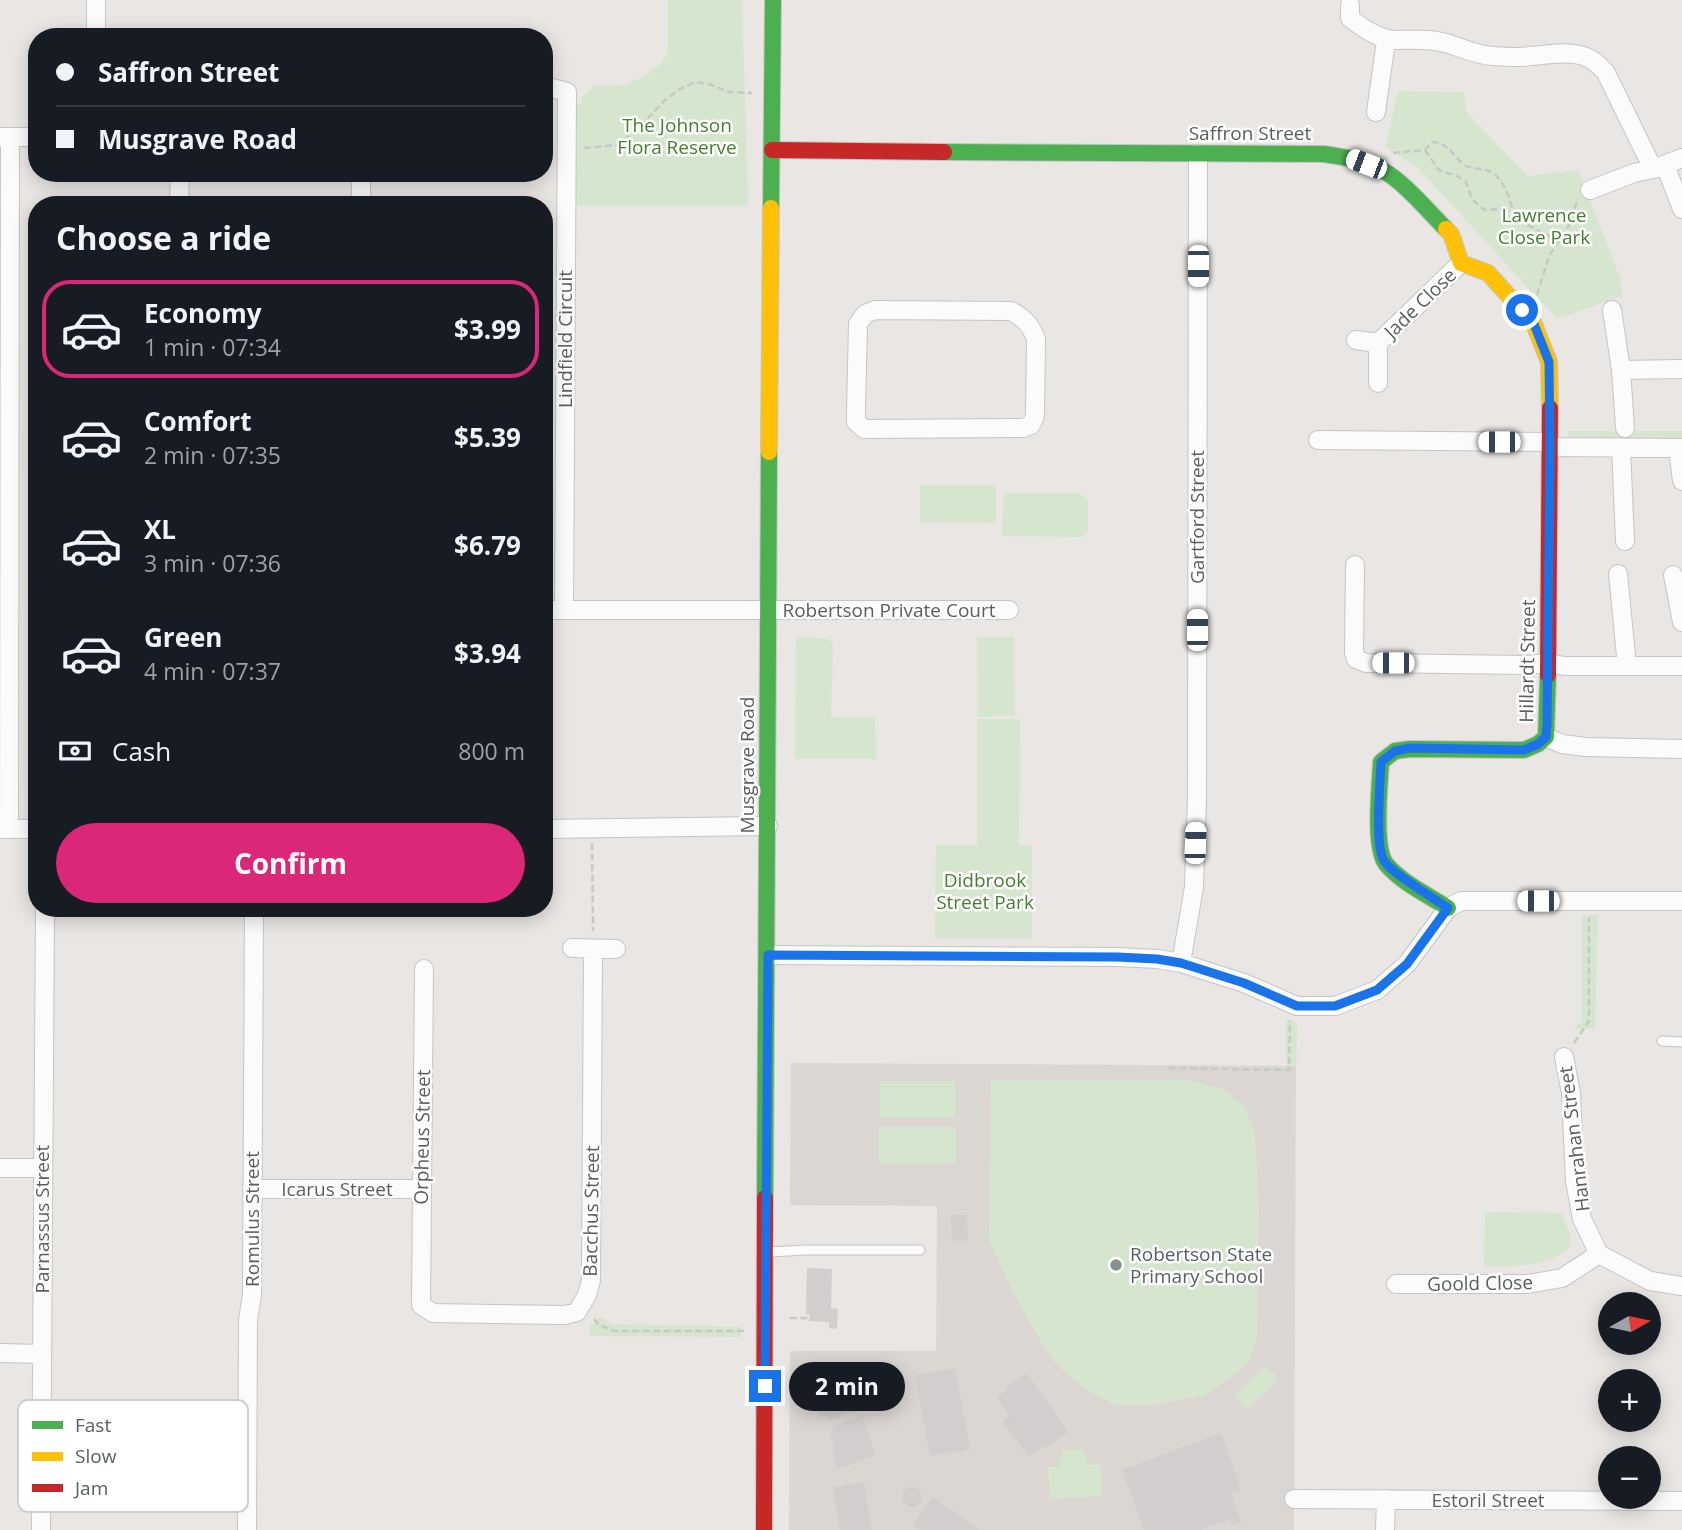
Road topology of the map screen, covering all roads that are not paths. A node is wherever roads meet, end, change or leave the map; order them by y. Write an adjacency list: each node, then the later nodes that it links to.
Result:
1 (96, 0): 4 (street)
2 (773, 0): 10 (street, Musgrave Road)
3 (1350, 5): 5 (street)
4 (96, 28)
5 (1391, 40): 7 (street); 13 (street)
6 (553, 88): 35 (street, Lindfield Circuit)
7 (1376, 111)
8 (5, 137): 9 (street); 45 (street)
9 (28, 137)
10 (772, 150): 11 (street, Saffron Street); 37 (street, Musgrave Road)
11 (1198, 154): 16 (street, Saffron Street); 56 (street, Gartford Street)
12 (1682, 158): 13 (street)
13 (1659, 167): 14 (street); 15 (street)
14 (1585, 191)
15 (1682, 209)
16 (1461, 262): 19 (street, Jade Close); 26 (street)
17 (1612, 310): 21 (street)
18 (1356, 340): 19 (street, Jade Close)
19 (1378, 343): 22 (street, Jade Close)
20 (1682, 369): 21 (street)
21 (1621, 370): 24 (street)
22 (1378, 383)
23 (856, 422): 23 (street)
24 (1625, 428)
25 (1318, 440): 26 (street)
26 (1550, 445): 27 (street); 39 (street, Hillardt Street)
27 (1621, 448): 28 (street); 30 (street)
28 (1680, 448): 29 (street)
29 (1682, 481)
30 (1625, 541)
31 (1355, 565): 39 (street)
32 (1618, 574): 40 (street)
33 (1673, 575): 38 (street)
34 (553, 610): 35 (street)
35 (564, 610): 37 (street)
36 (1009, 610): 37 (street, Robertson Private Court)
37 (768, 611): 44 (street, Musgrave Road)
38 (1682, 622)
39 (1548, 663): 40 (street); 42 (street, Hillardt Street)
40 (1627, 666): 41 (street)
41 (1682, 666)
42 (1546, 737): 43 (street); 49 (street, Hillardt Street)
43 (1682, 749)
44 (768, 826): 47 (street); 55 (street, Musgrave Road)
45 (5, 829): 46 (street)
46 (28, 829)
47 (553, 830)
48 (1682, 901): 49 (street)
49 (1448, 908): 56 (street)
50 (45, 917): 62 (street, Parnassus Street)
51 (254, 917): 63 (street, Romulus Street)
52 (572, 948): 53 (street)
53 (593, 948): 54 (street); 70 (street, Bacchus Street)
54 (616, 949)
55 (768, 955): 56 (street); 66 (street, Musgrave Road)
56 (1181, 963)
57 (424, 969): 64 (street, Orpheus Street)
58 (1662, 1041): 59 (lane)
59 (1682, 1042)
60 (1564, 1057): 67 (street, Hanrahan Street)
61 (0, 1168): 62 (street)
62 (43, 1168): 72 (street, Parnassus Street)
63 (252, 1189): 64 (street, Icarus Street); 74 (street, Romulus Street)
64 (422, 1189): 70 (street, Orpheus Street)
65 (920, 1250): 66 (lane)
66 (766, 1252): 82 (street, Musgrave Road)
67 (1599, 1254): 68 (street, Goold Close); 69 (street)
68 (1395, 1284)
69 (1682, 1286)
70 (421, 1305)
71 (0, 1353): 72 (street)
72 (41, 1354): 73 (street, Parnassus Street)
73 (41, 1400)
74 (248, 1400)
75 (1294, 1499): 76 (street, Estoril Street)
76 (1386, 1499): 77 (street, Estoril Street); 83 (street)
77 (1682, 1501)
78 (41, 1512): 80 (street, Parnassus Street)
79 (247, 1512): 81 (street, Romulus Street)
80 (41, 1530)
81 (247, 1530)
82 (764, 1530)
83 (1385, 1530)

